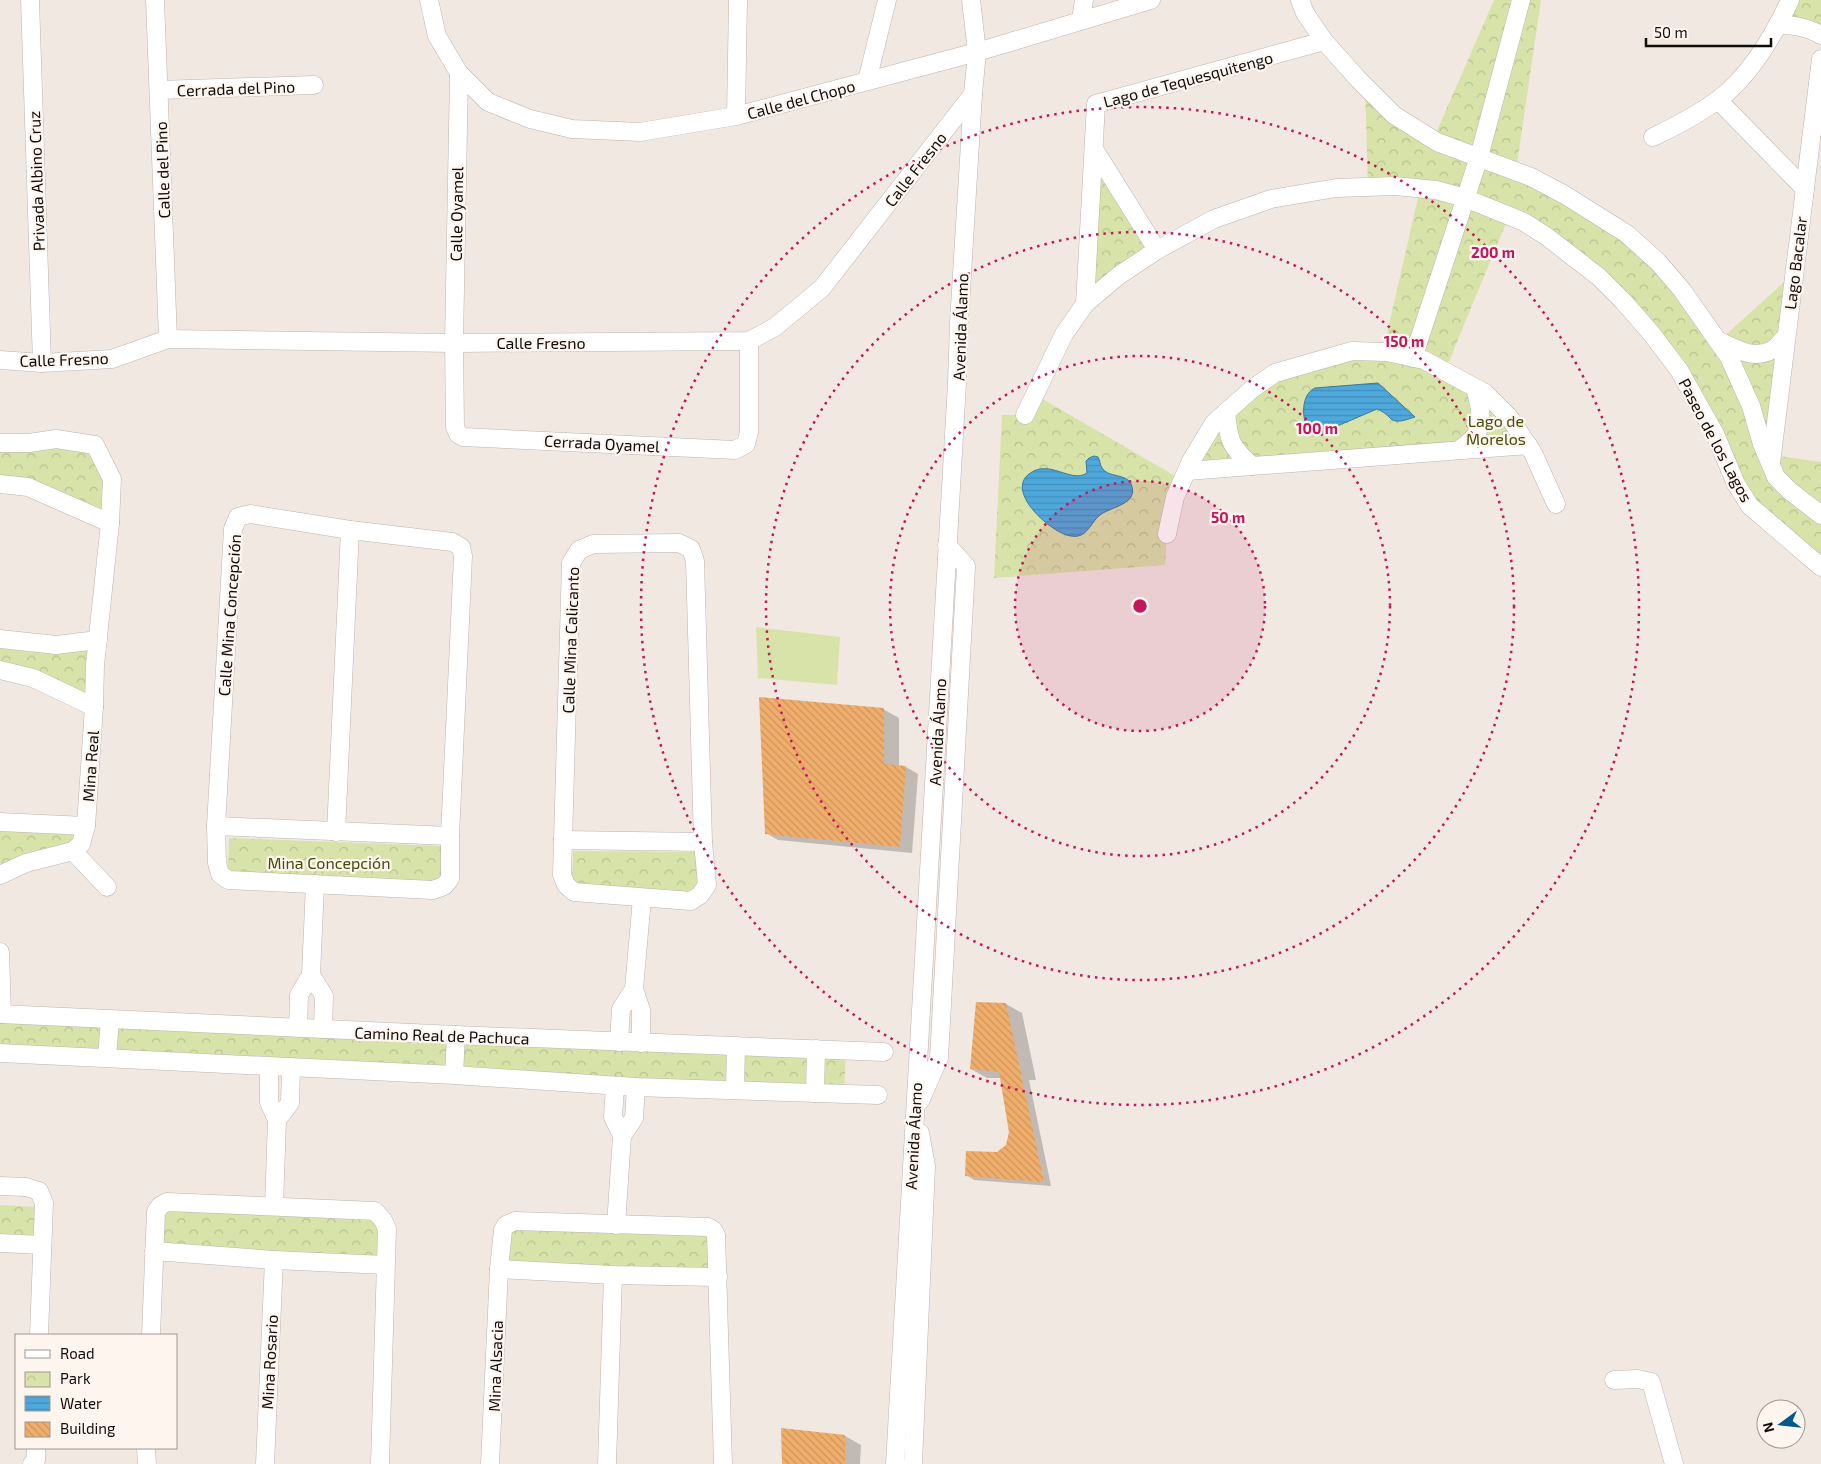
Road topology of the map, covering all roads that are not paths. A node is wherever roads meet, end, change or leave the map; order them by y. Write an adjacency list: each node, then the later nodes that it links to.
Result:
1 (30, 0): 39 (street, Privada Albino Cruz)
2 (155, 0): 21 (street, Calle del Pino)
3 (429, 0): 18 (street)
4 (738, 0): 24 (street)
5 (887, 0): 19 (street)
6 (971, 0): 16 (street, Avenida Álamo)
7 (1084, 0): 12 (street)
8 (1151, 0): 12 (street, Calle del Chopo)
9 (1300, 0): 15 (street)
10 (1521, 0): 27 (street)
11 (1790, 0): 13 (street)
12 (1081, 20): 16 (street, Calle del Chopo)
13 (1778, 25): 14 (street); 23 (street)
14 (1821, 35)
15 (1324, 41): 26 (street, Lago de Tequesquitengo); 27 (street)
16 (977, 52): 19 (street, Calle del Chopo); 22 (street, Avenida Álamo)
17 (1821, 59): 28 (street, Lago Bacalar)
18 (459, 73): 24 (street, Calle del Chopo); 36 (street, Calle Oyamel)
19 (867, 81): 24 (street, Calle del Chopo)
20 (314, 85): 21 (street, Cerrada del Pino)
21 (159, 90): 33 (street, Calle del Pino)
22 (973, 94): 34 (street, Calle Fresno); 96 (street, Avenida Álamo)
23 (1718, 100): 25 (street); 28 (street)
24 (736, 116)
25 (1653, 138)
26 (1094, 149): 30 (street); 31 (street, Lago de Tequesquitengo)
27 (1479, 157): 29 (street); 35 (street)
28 (1805, 190): 32 (street, Lago Bacalar)
29 (1465, 198): 30 (street); 37 (street); 56 (street, Paseo de los Lagos)
30 (1157, 250): 31 (street)
31 (1085, 304): 42 (street)
32 (1786, 336): 35 (street); 47 (street, Lago Bacalar)
33 (168, 339): 36 (street, Calle Fresno); 39 (street, Calle Fresno)
34 (749, 341): 36 (street, Calle Fresno); 43 (street, Cerrada Oyamel)
35 (1719, 341): 47 (street)
36 (454, 343): 43 (street, Calle Oyamel)
37 (1413, 358): 40 (street); 41 (street)
38 (0, 360): 39 (street, Calle Fresno)
39 (42, 363)
40 (1475, 388): 45 (street); 46 (street)
41 (1226, 412): 48 (street); 49 (street)
42 (1025, 415)
43 (458, 434)
44 (0, 443): 53 (street, Mina Real)
45 (1528, 445): 46 (street); 51 (street)
46 (1459, 450): 48 (street)
47 (1770, 464): 52 (street)
48 (1252, 466): 49 (street)
49 (1187, 471): 55 (street)
50 (0, 484): 53 (street)
51 (1556, 504)
52 (1821, 514)
53 (110, 523): 58 (street, Mina Real)
54 (350, 530): 63 (street, Calle Mina Concepción); 64 (street); 65 (street, Calle Mina Concepción)
55 (1167, 534)
56 (1821, 567)
57 (0, 639): 58 (street)
58 (98, 640): 60 (street, Mina Real)
59 (0, 670): 60 (street, Mina Real)
60 (94, 707): 62 (street, Mina Real)
61 (0, 822): 62 (street, Mina Real)
62 (86, 826): 68 (street, Mina Real)
63 (216, 826): 64 (street); 70 (street, Calle Mina Concepción)
64 (336, 832): 65 (street)
65 (450, 836): 70 (street, Calle Mina Concepción)
66 (563, 840): 67 (street); 67 (street, Calle Mina Calicanto); 72 (street, Calle Mina Calicanto)
67 (703, 842): 72 (street, Calle Mina Calicanto)
68 (73, 852): 69 (street); 71 (street)
69 (0, 875)
70 (316, 884): 74 (street)
71 (107, 887)
72 (642, 898): 75 (street)
73 (0, 952): 76 (street)
74 (312, 976): 78 (street); 79 (street)
75 (634, 989): 81 (street); 82 (street)
76 (1, 1014): 77 (street, Camino Real de Pachuca)
77 (110, 1020): 78 (street, Camino Real de Pachuca); 87 (street)
78 (298, 1028): 79 (street, Camino Real de Pachuca)
79 (323, 1029): 80 (street, Camino Real de Pachuca)
80 (456, 1036): 81 (street, Camino Real de Pachuca); 90 (street)
81 (619, 1042): 82 (street, Camino Real de Pachuca)
82 (641, 1043): 83 (street, Camino Real de Pachuca)
83 (736, 1046): 84 (street, Camino Real de Pachuca); 93 (street)
84 (816, 1049): 85 (street, Camino Real de Pachuca); 94 (street)
85 (884, 1052)
86 (0, 1054): 87 (street)
87 (108, 1058): 88 (street)
88 (269, 1068): 89 (street); 97 (street)
89 (291, 1069): 90 (street); 97 (street)
90 (454, 1076): 91 (street)
91 (615, 1086): 92 (street); 98 (street)
92 (636, 1087): 93 (street); 98 (street)
93 (735, 1090): 94 (street)
94 (815, 1093): 95 (street)
95 (878, 1095)
96 (915, 1111): 122 (street, Avenida Álamo); 123 (street)
97 (277, 1120): 100 (street)
98 (622, 1136): 101 (street)
99 (0, 1186): 103 (street)
100 (274, 1206): 104 (street); 106 (street)
101 (616, 1225): 107 (street, Mina Alsacia); 109 (street, Mina Alsacia)
102 (0, 1243): 103 (street)
103 (42, 1244): 110 (street)
104 (154, 1251): 105 (street); 111 (street)
105 (274, 1260): 106 (street); 117 (street, Mina Rosario)
106 (385, 1265): 118 (street)
107 (499, 1268): 108 (street); 119 (street, Mina Alsacia)
108 (613, 1275): 109 (street); 120 (street)
109 (718, 1277): 121 (street, Mina Alsacia)
110 (39, 1334)
111 (151, 1334)
112 (1614, 1380): 124 (street)
113 (36, 1449): 115 (street)
114 (146, 1449): 116 (street)
115 (32, 1464)
116 (147, 1464)
117 (264, 1464)
118 (380, 1464)
119 (490, 1464)
120 (607, 1464)
121 (723, 1464)
122 (895, 1464)
123 (913, 1464)
124 (1674, 1464)

